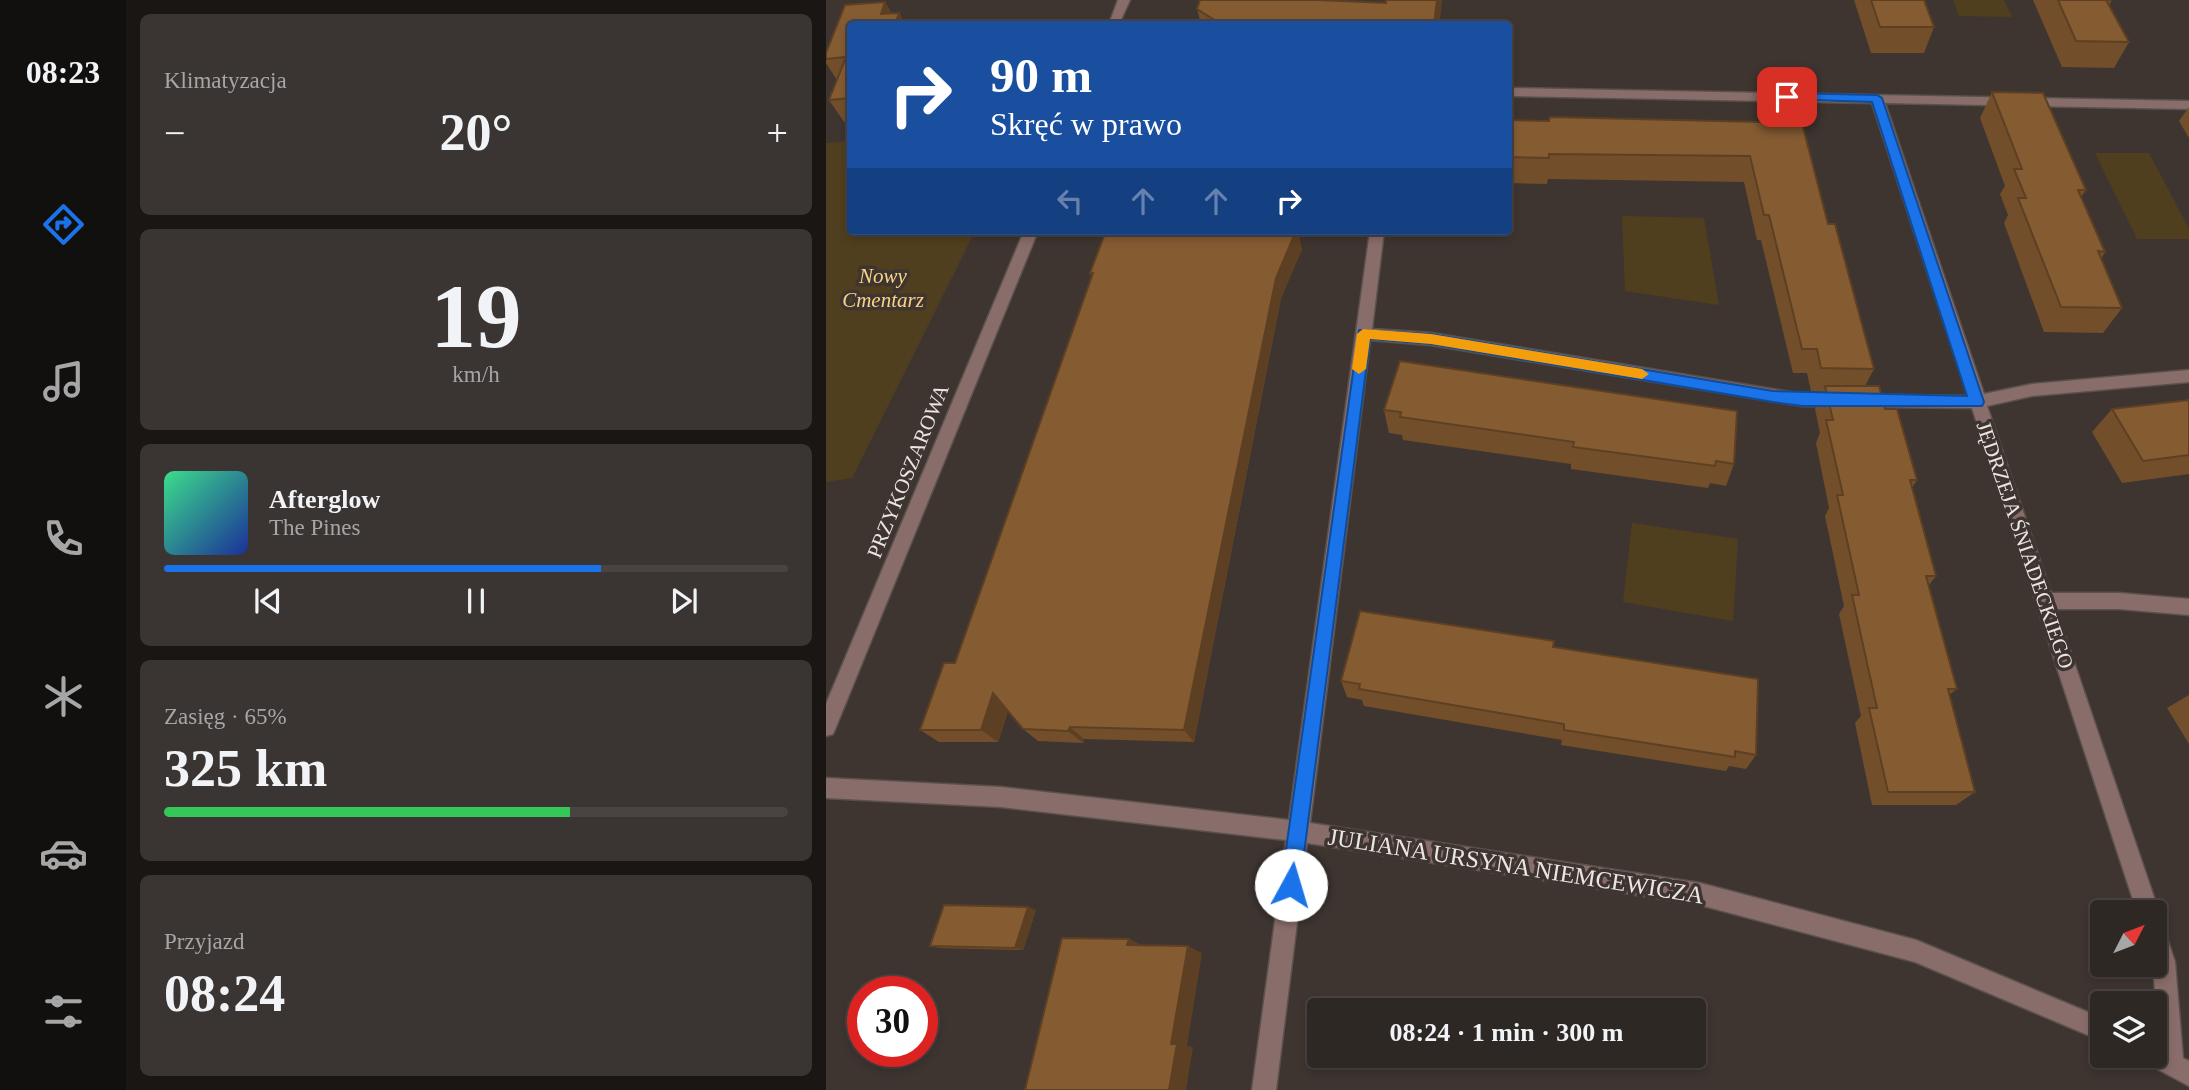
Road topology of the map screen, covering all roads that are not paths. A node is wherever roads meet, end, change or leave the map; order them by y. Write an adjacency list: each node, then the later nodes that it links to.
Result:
1 (1124, 0): 2 (street)
2 (1115, 21)
3 (1512, 92): 4 (street)
4 (1877, 98): 5 (street); 10 (street, JĘDRZEJA ŚNIADECKIEGO)
5 (2189, 105)
6 (1029, 235): 13 (street, PRZYKOSZAROWA)
7 (1376, 235): 8 (street)
8 (1363, 334): 10 (street); 15 (street)
9 (2189, 376): 10 (street)
10 (1976, 402): 11 (street, JĘDRZEJA ŚNIADECKIEGO)
11 (2044, 601): 12 (street); 16 (street, JĘDRZEJA ŚNIADECKIEGO)
12 (2189, 607)
13 (826, 727)
14 (826, 788): 15 (street, JULIANA URSYNA NIEMCEWICZA)
15 (1297, 831): 18 (street, JULIANA URSYNA NIEMCEWICZA); 20 (street)
16 (2144, 900)
17 (2165, 977): 19 (street)
18 (2090, 1025)
19 (2172, 1064)
20 (1264, 1090)

